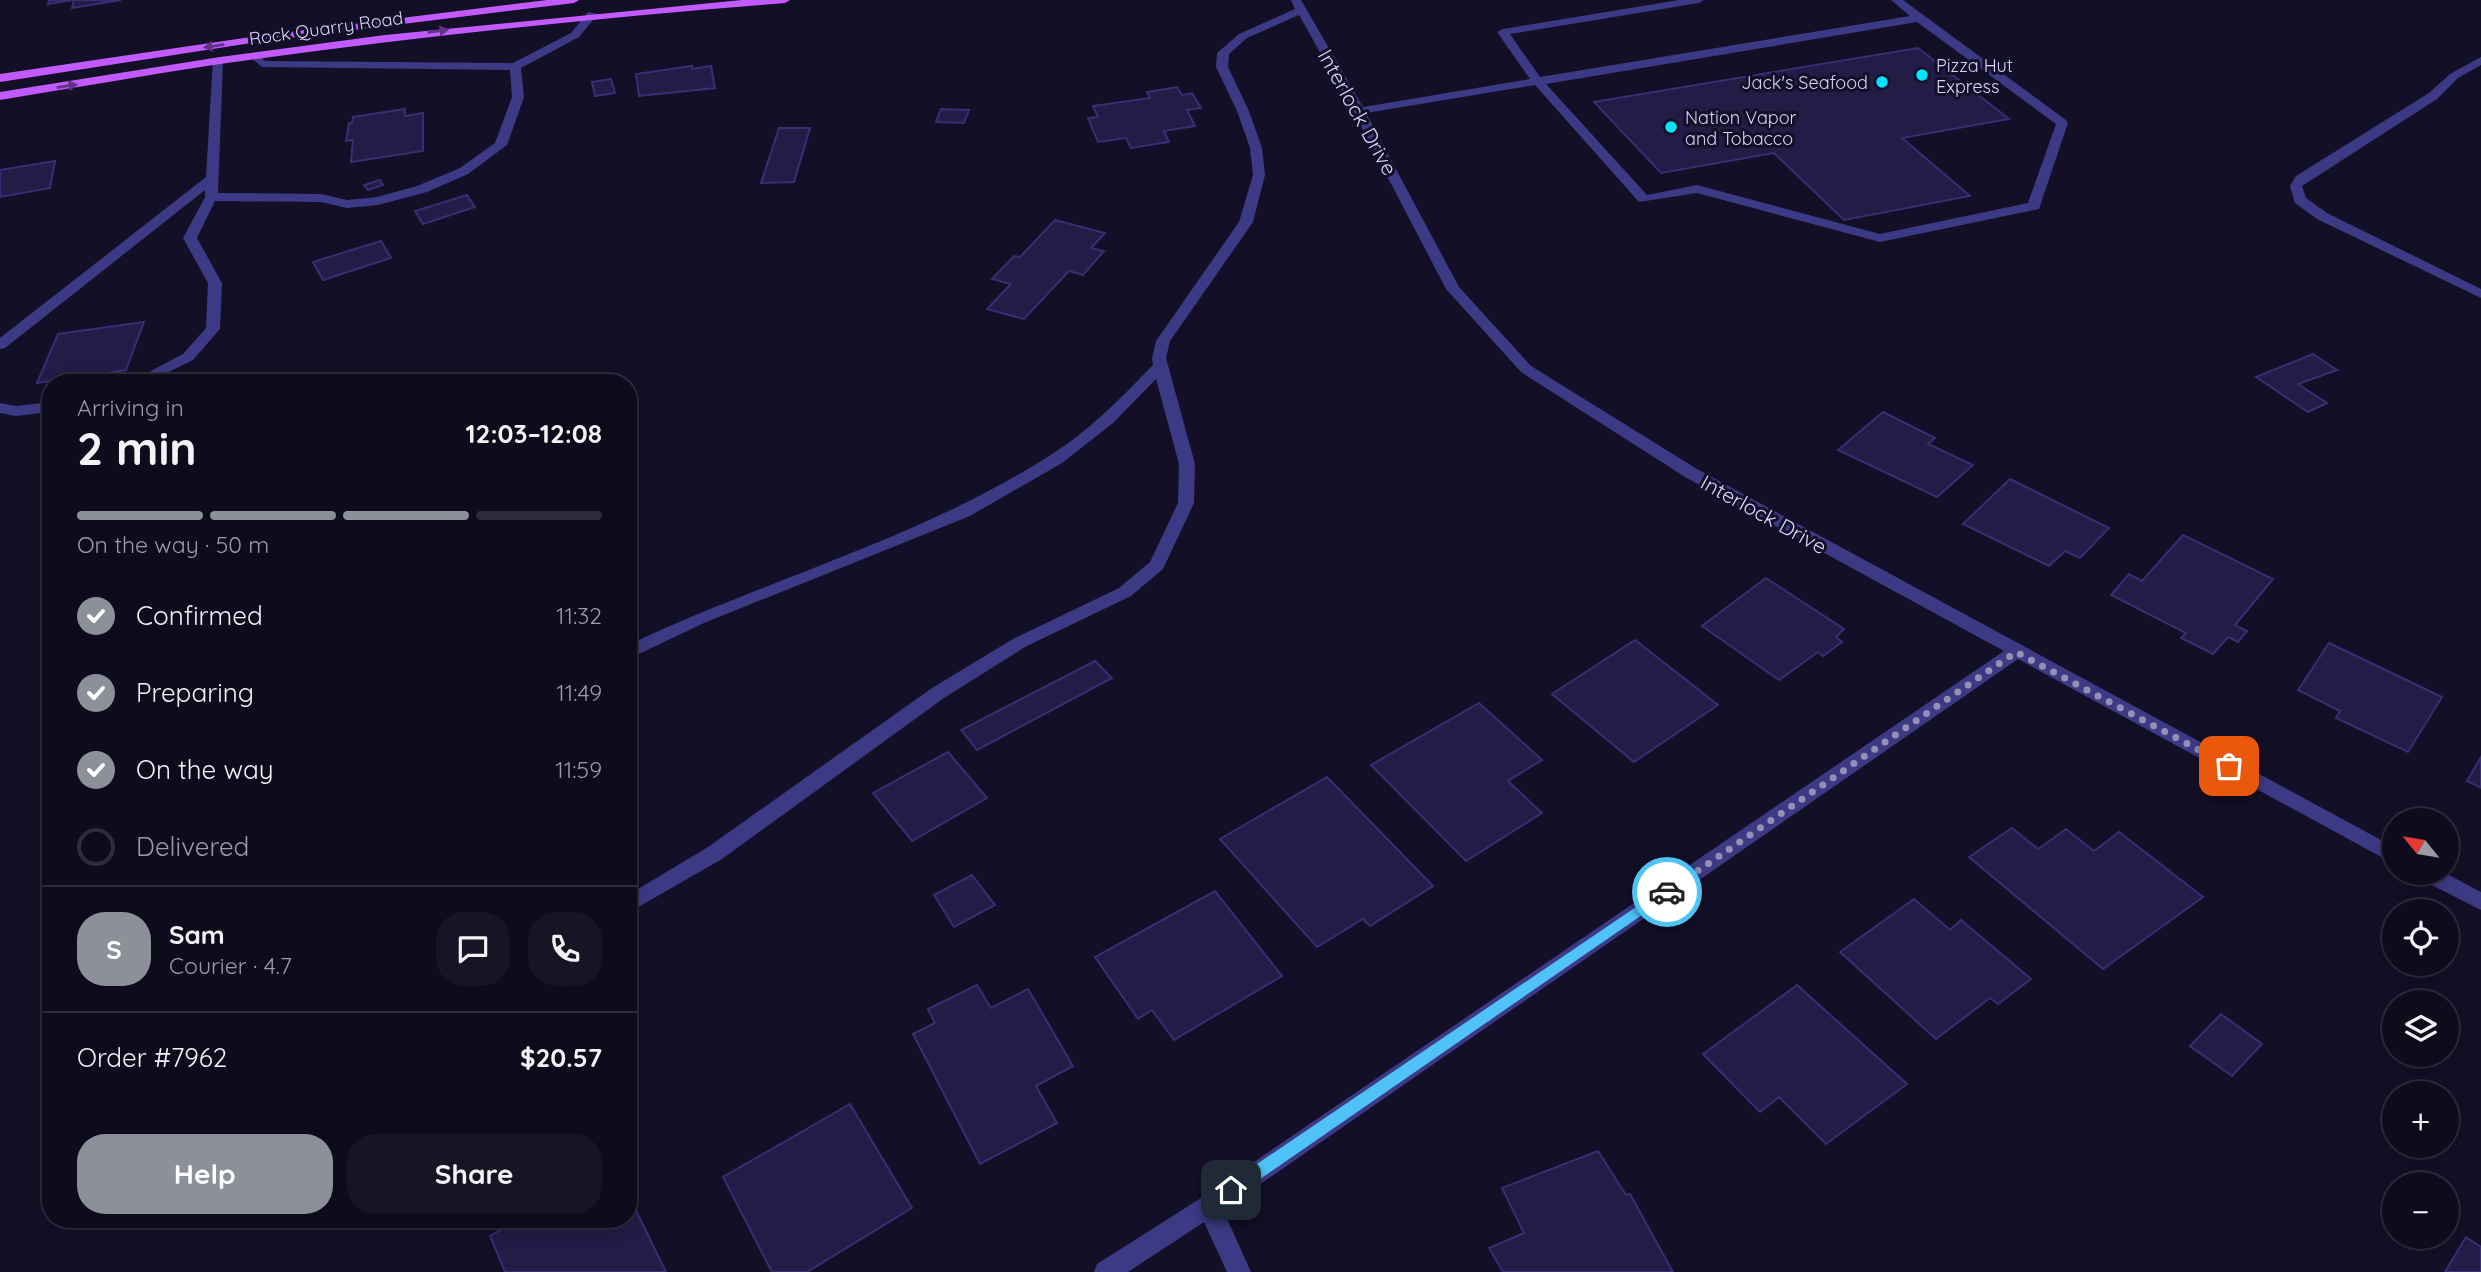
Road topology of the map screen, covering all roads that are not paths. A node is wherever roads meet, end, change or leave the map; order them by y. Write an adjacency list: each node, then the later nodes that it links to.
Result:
1 (574, 0): 12 (main road, Rock Quarry Road, one-way to 12)
2 (785, 0): 6 (main road, Rock Quarry Road)
3 (1699, 0): 13 (street)
4 (1896, 0): 7 (street)
5 (1299, 5): 15 (street, Interlock Drive); 20 (street)
6 (592, 14): 8 (main road, Rock Quarry Road, one-way to 6); 11 (street)
7 (1919, 18): 13 (street); 13 (street)
8 (254, 55): 10 (main road, Rock Quarry Road); 11 (street)
9 (2481, 60): 18 (street)
10 (217, 61): 14 (main road, Rock Quarry Road, one-way to 10); 16 (street)
11 (515, 67): 17 (street)
12 (0, 78)
13 (1536, 81): 15 (street)
14 (0, 96)
15 (1359, 111): 25 (street, Interlock Drive)
16 (213, 177): 17 (street); 19 (street)
17 (211, 197): 21 (street)
18 (2481, 294)
19 (0, 345)
20 (1160, 367): 24 (street); 28 (street)
21 (153, 374)
22 (0, 408): 23 (street)
23 (42, 408)
24 (637, 649)
25 (2016, 652): 26 (street, Interlock Drive); 30 (street)
26 (2382, 850)
27 (2451, 886): 29 (street)
28 (637, 900)
29 (2481, 902)
30 (1209, 1206): 31 (street); 32 (street)
31 (1106, 1272)
32 (1239, 1272)

